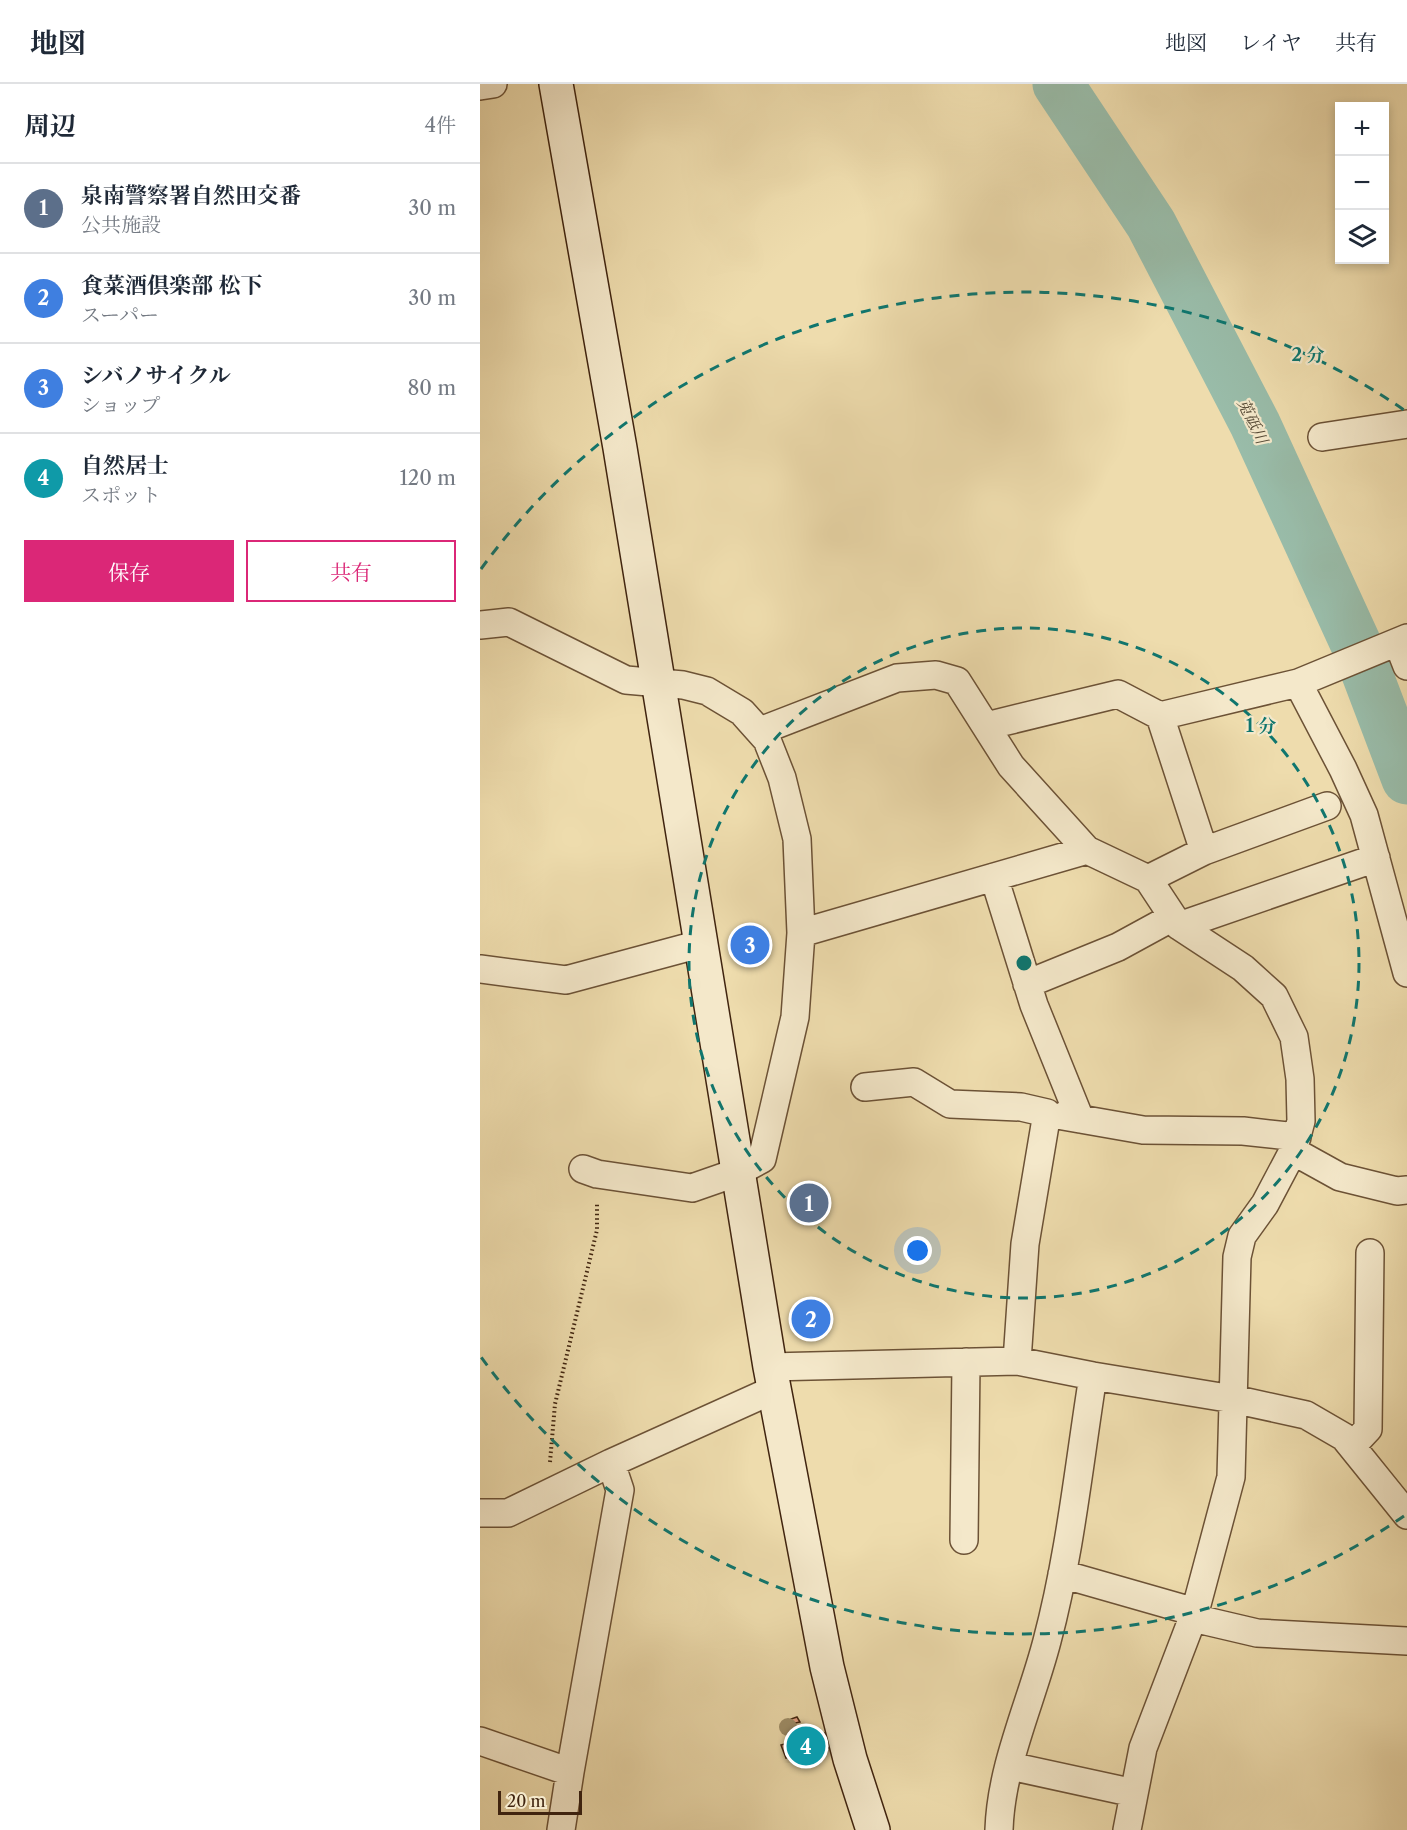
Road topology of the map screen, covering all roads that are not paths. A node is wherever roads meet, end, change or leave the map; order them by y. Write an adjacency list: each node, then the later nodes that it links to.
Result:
1 (493, 84): 3 (street)
2 (555, 84): 8 (street)
3 (480, 86)
4 (1407, 424): 5 (street)
5 (1322, 436)
6 (480, 625): 8 (street)
7 (1404, 649): 9 (street)
8 (657, 682): 12 (street); 21 (street)
9 (1298, 683): 10 (street); 16 (street)
10 (1160, 716): 11 (street); 15 (street)
11 (986, 726): 12 (street); 14 (street)
12 (760, 731): 20 (street)
13 (1327, 806): 15 (street)
14 (1087, 850): 17 (street); 18 (street)
15 (1204, 851): 18 (street)
16 (1376, 858): 19 (street); 23 (street)
17 (994, 877): 20 (street); 24 (street)
18 (1148, 879): 19 (street)
19 (1176, 921): 24 (street); 28 (street)
20 (801, 933): 30 (street)
21 (700, 944): 22 (street); 30 (street)
22 (480, 969)
23 (1407, 973)
24 (1027, 984): 27 (street)
25 (865, 1087): 26 (street)
26 (1047, 1113): 27 (street); 33 (street)
27 (1080, 1119): 28 (street)
28 (1295, 1144): 31 (street); 37 (street)
29 (590, 1171): 30 (street)
30 (738, 1172): 36 (street)
31 (1407, 1190)
32 (1370, 1253): 38 (street)
33 (1017, 1361): 34 (street); 35 (street)
34 (966, 1362): 36 (street); 42 (street)
35 (1094, 1376): 37 (street); 43 (street)
36 (772, 1378): 39 (street); 51 (street)
37 (1233, 1399): 38 (street); 44 (street)
38 (1352, 1446): 41 (street)
39 (611, 1463): 40 (street); 48 (street)
40 (480, 1513)
41 (1407, 1515)
42 (964, 1540)
43 (1062, 1574): 44 (street); 47 (street)
44 (1194, 1615): 45 (street); 49 (street)
45 (1407, 1641)
46 (480, 1741): 48 (street)
47 (1010, 1766): 49 (street); 52 (street)
48 (570, 1772): 50 (street)
49 (1134, 1793): 53 (street)
50 (561, 1830)
51 (873, 1830)
52 (999, 1830)
53 (1127, 1830)

